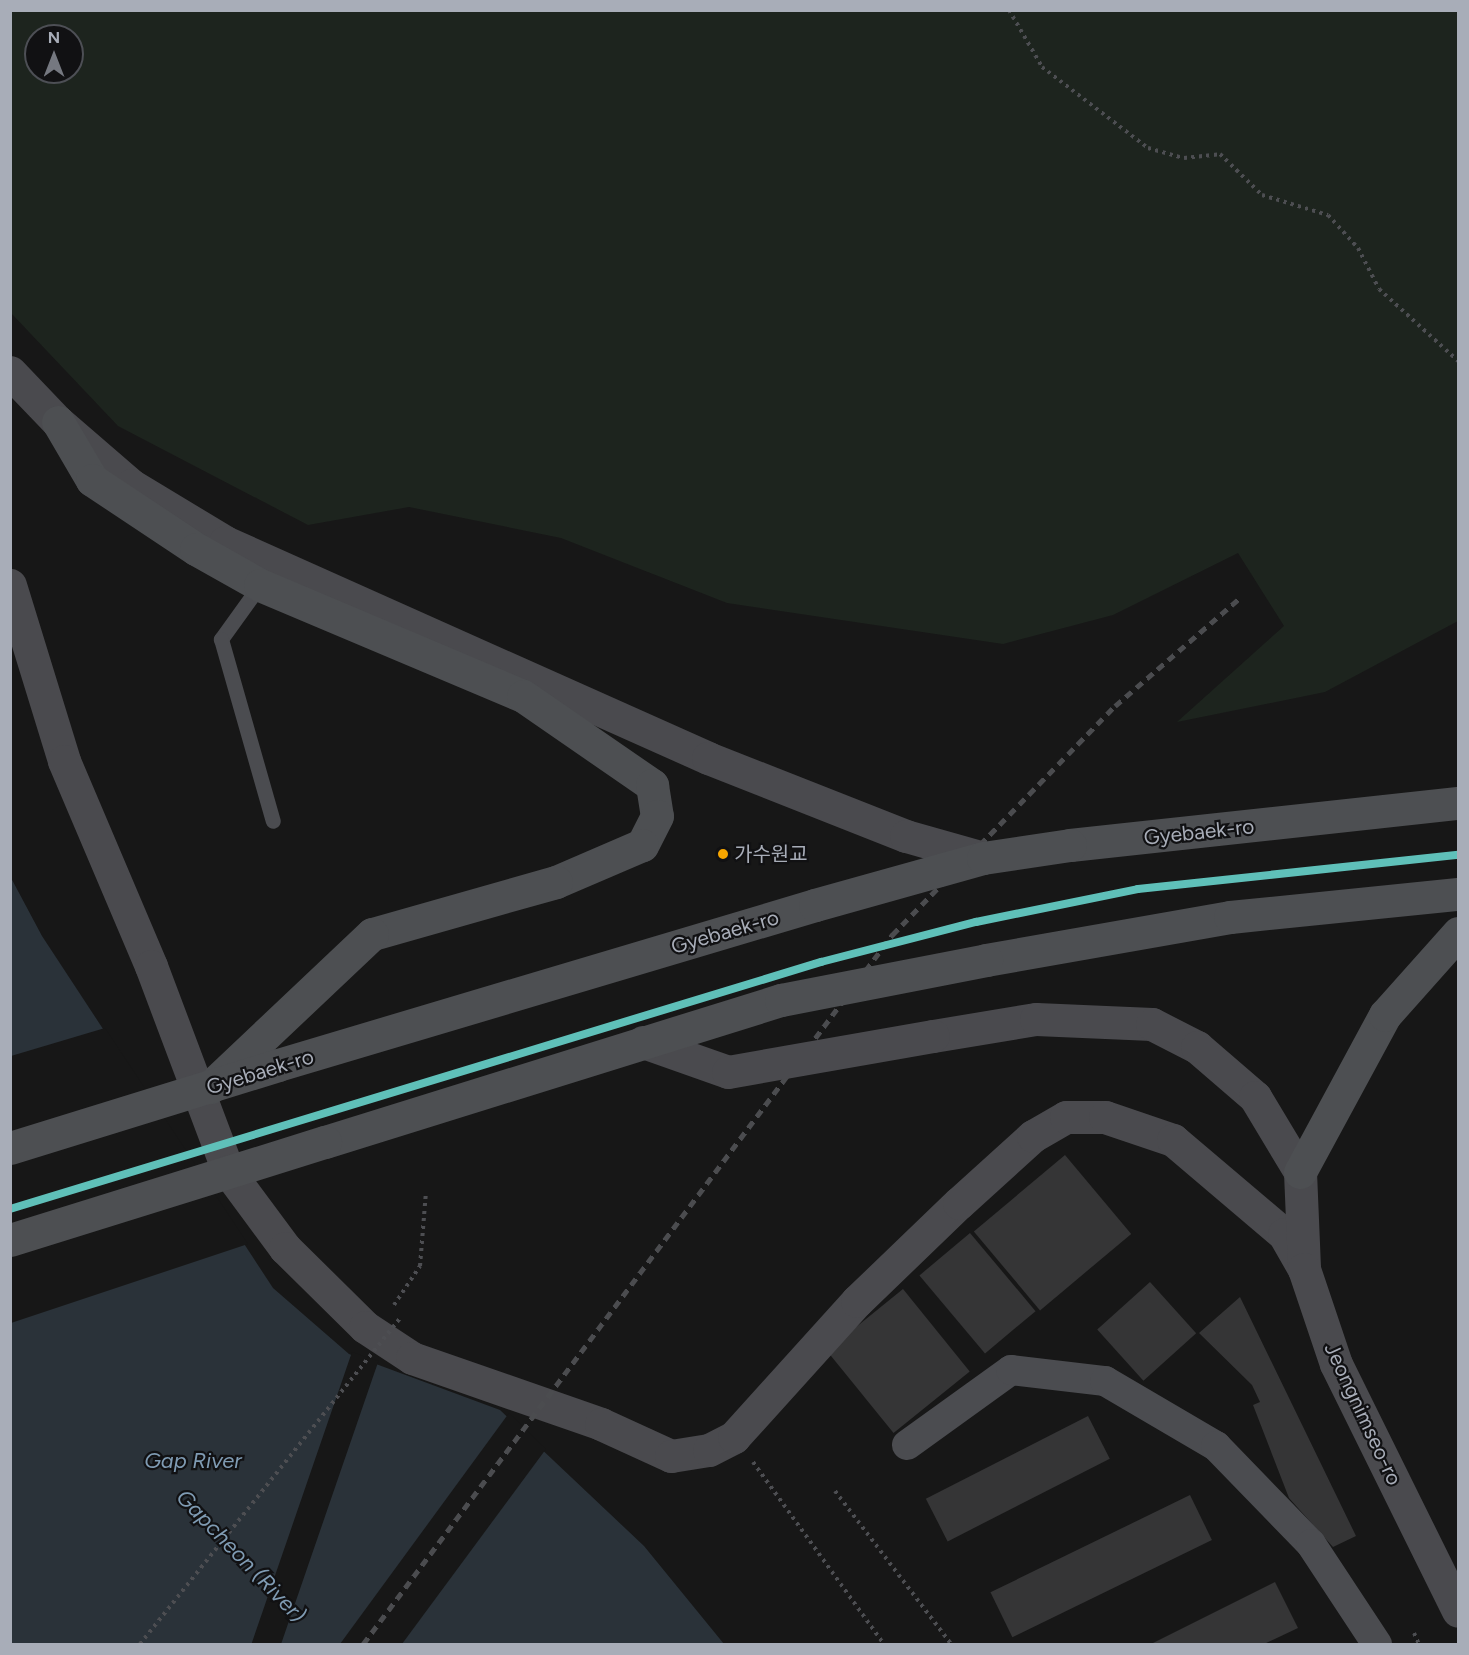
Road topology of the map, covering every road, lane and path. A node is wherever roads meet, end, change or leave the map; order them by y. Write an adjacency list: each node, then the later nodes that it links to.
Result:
1 (1009, 10): 2 (path)
2 (1458, 361)
3 (10, 372): 4 (street)
4 (58, 422): 6 (main road); 9 (street, bridge)
5 (10, 585): 21 (street)
6 (260, 585): 8 (lane); 13 (main road)
7 (1458, 803): 9 (main road, Gyebaek-ro, bridge)
8 (273, 821)
9 (983, 858): 13 (main road, Gyebaek-ro, bridge)
10 (1458, 894): 12 (main road, bridge)
11 (1458, 933): 15 (main road)
12 (643, 1042): 15 (street, bridge); 17 (main road, bridge)
13 (210, 1087): 14 (main road, Gyebaek-ro, bridge)
14 (10, 1148)
15 (1300, 1172): 18 (street, Jeongnimseo-ro)
16 (426, 1191): 19 (path)
17 (10, 1240)
18 (1304, 1269): 21 (street); 24 (street, Jeongnimseo-ro)
19 (392, 1308)
20 (401, 1317): 26 (path, bridge)
21 (734, 1437): 27 (path)
22 (907, 1445): 29 (street)
23 (835, 1491): 28 (path)
24 (1458, 1611)
25 (1414, 1633): 30 (path)
26 (140, 1644)
27 (884, 1644)
28 (951, 1644)
29 (1377, 1644)
30 (1419, 1644)

